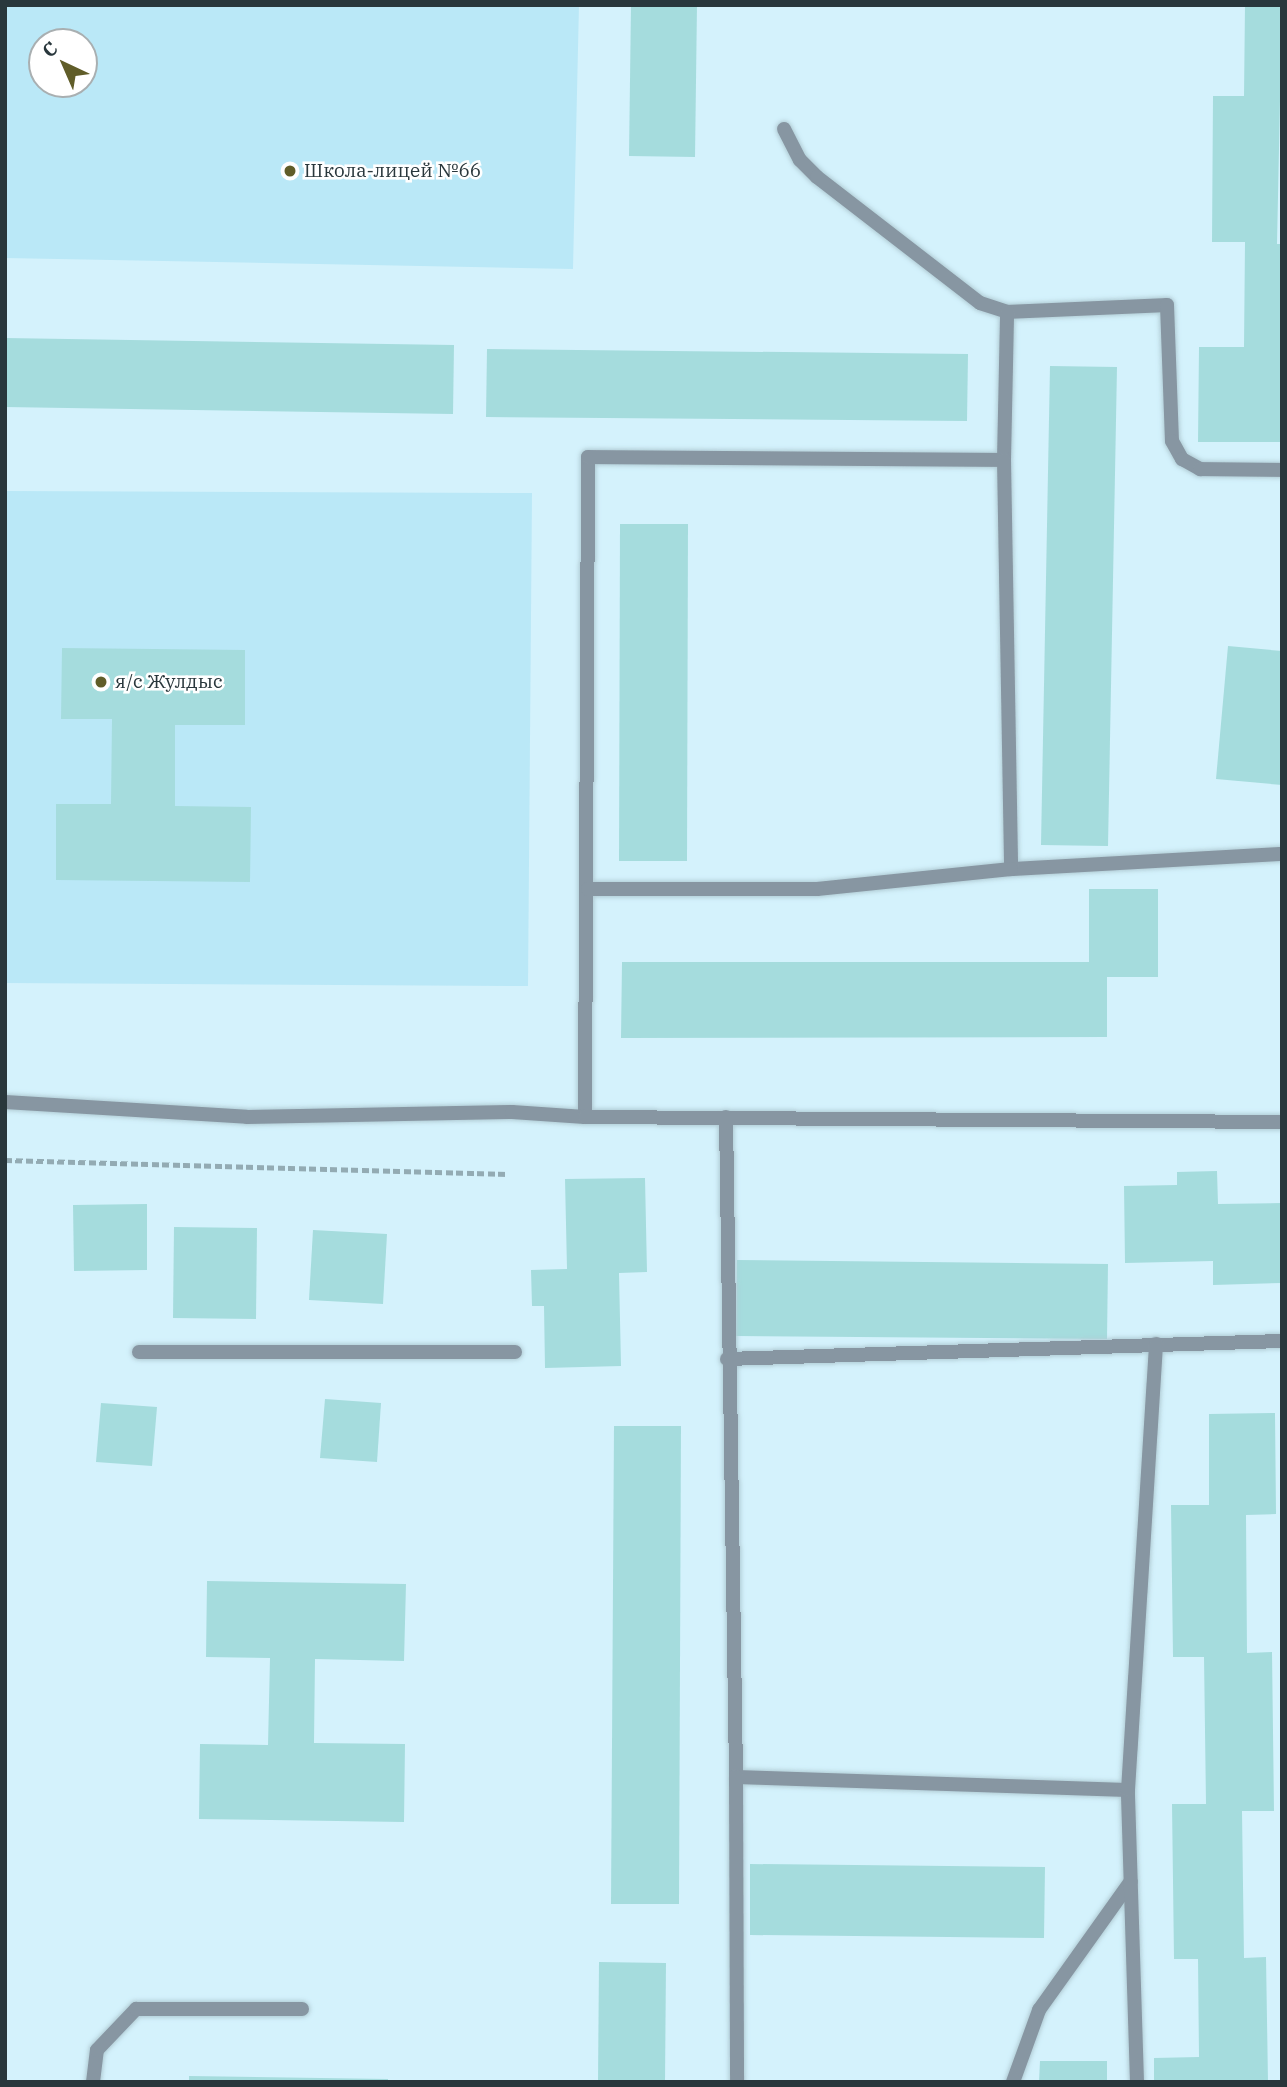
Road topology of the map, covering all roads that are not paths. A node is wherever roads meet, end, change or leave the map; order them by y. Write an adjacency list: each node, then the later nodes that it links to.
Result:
1 (784, 129): 2 (street)
2 (1007, 312): 3 (street); 4 (street)
3 (1004, 460): 6 (street); 7 (street)
4 (1282, 470)
5 (1282, 854): 6 (street)
6 (1011, 869): 7 (street)
7 (588, 889): 9 (street)
8 (6, 1101): 9 (street)
9 (585, 1117): 10 (street)
10 (726, 1117): 11 (street); 16 (street)
11 (1282, 1122)
12 (1282, 1341): 13 (street)
13 (1156, 1344): 16 (street); 18 (street)
14 (139, 1352): 15 (street)
15 (514, 1352)
16 (727, 1359): 17 (street)
17 (736, 1777): 18 (street); 22 (street)
18 (1128, 1790): 19 (street)
19 (1131, 1881): 23 (street); 24 (street)
20 (302, 2009): 21 (street)
21 (93, 2082)
22 (737, 2082)
23 (1013, 2082)
24 (1137, 2082)

